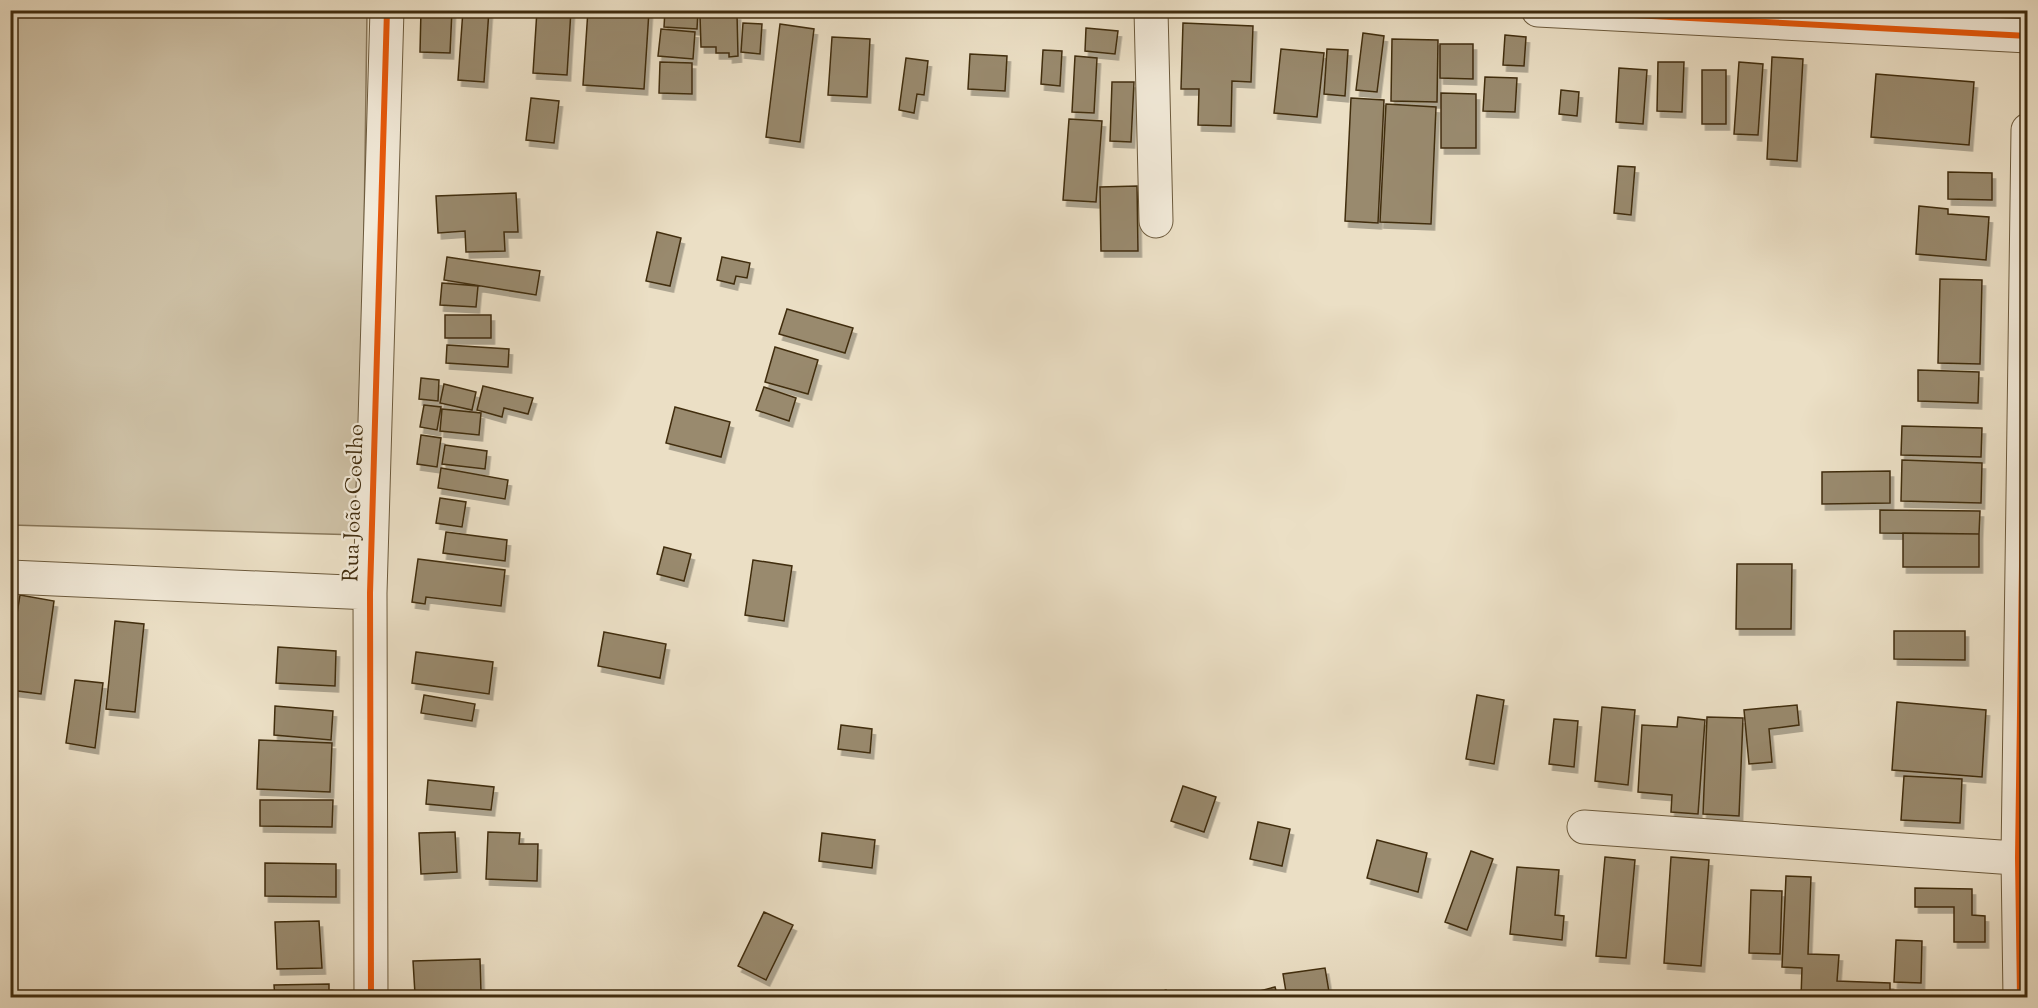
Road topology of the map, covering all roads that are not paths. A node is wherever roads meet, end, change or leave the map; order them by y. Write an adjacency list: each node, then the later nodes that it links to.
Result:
1 (387, 10): 8 (street, Rua João Coelho)
2 (1151, 10): 6 (street)
3 (1538, 10): 4 (street)
4 (2028, 36)
5 (2028, 130): 10 (street)
6 (1156, 221)
7 (10, 577): 8 (street)
8 (370, 592): 11 (street, Rua João Coelho)
9 (1584, 827): 10 (street)
10 (2023, 859): 12 (street)
11 (371, 998)
12 (2020, 998)

